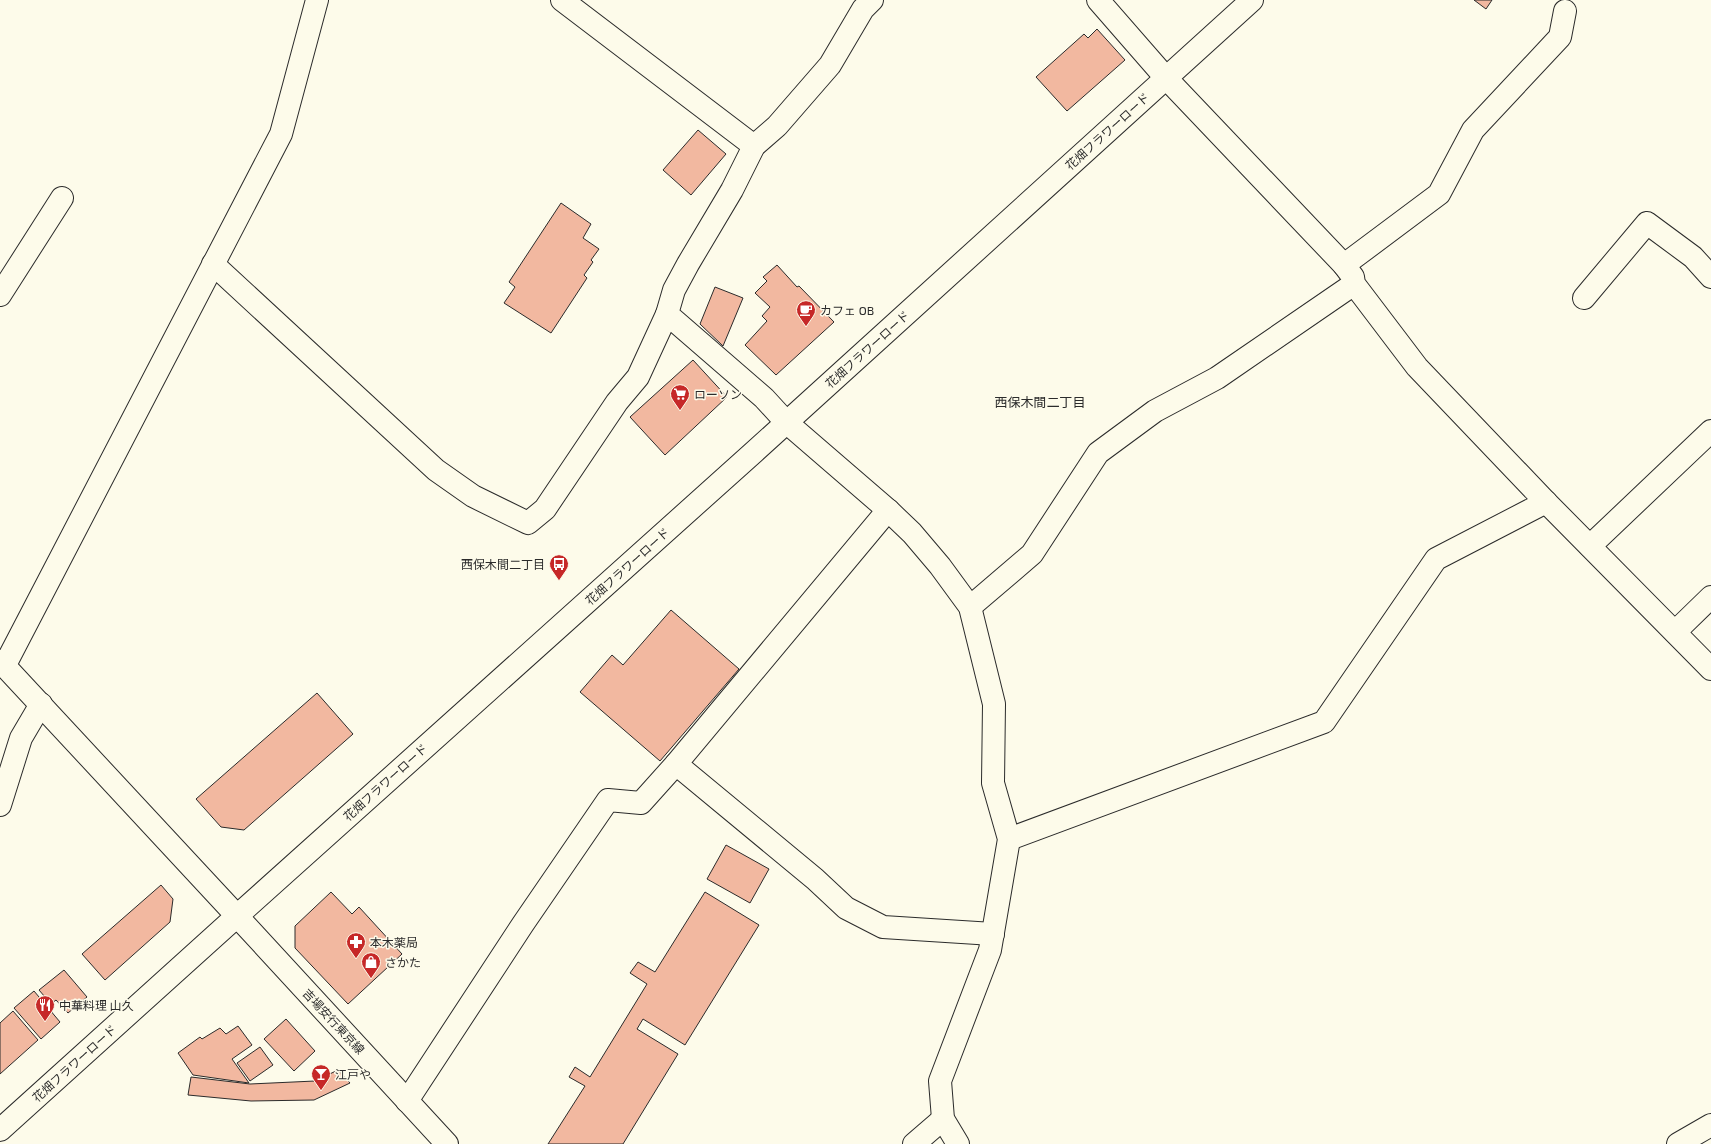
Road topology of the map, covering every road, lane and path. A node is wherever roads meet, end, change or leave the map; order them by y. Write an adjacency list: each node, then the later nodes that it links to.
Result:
1 (317, 0): 10 (street)
2 (562, 0): 8 (street)
3 (872, 0): 8 (street)
4 (1098, 0): 7 (street)
5 (1252, 0): 7 (street, 花畑フラワーロード)
6 (1565, 11): 11 (street)
7 (1166, 78): 11 (street); 17 (street, 花畑フラワーロード)
8 (754, 146): 16 (street)
9 (62, 198): 14 (street)
10 (213, 264): 16 (street); 25 (street)
11 (1344, 265): 13 (street)
12 (1711, 277): 15 (street)
13 (1354, 284): 19 (street); 23 (street)
14 (0, 295)
15 (1584, 298)
16 (667, 314): 17 (street)
17 (786, 422): 20 (street); 31 (street, 花畑フラワーロード)
18 (1711, 431): 21 (street)
19 (1546, 502): 21 (street); 30 (street)
20 (888, 510): 23 (street); 28 (street)
21 (1590, 546): 24 (street)
22 (1711, 597): 24 (street)
23 (970, 607): 30 (street)
24 (1675, 632): 26 (street)
25 (2, 663): 27 (street, 吉場安行東京線)
26 (1711, 669)
27 (41, 704): 29 (street); 31 (street, 吉場安行東京線)
28 (676, 764): 32 (street); 33 (street)
29 (0, 805)
30 (1009, 839): 32 (street)
31 (237, 916): 33 (street, 吉場安行東京線); 36 (street, 花畑フラワーロード)
32 (993, 934): 34 (street)
33 (407, 1101): 37 (street, 吉場安行東京線)
34 (943, 1119): 38 (street); 39 (street)
35 (1711, 1125): 40 (street)
36 (0, 1130)
37 (447, 1144)
38 (914, 1144)
39 (958, 1144)
40 (1678, 1144)

